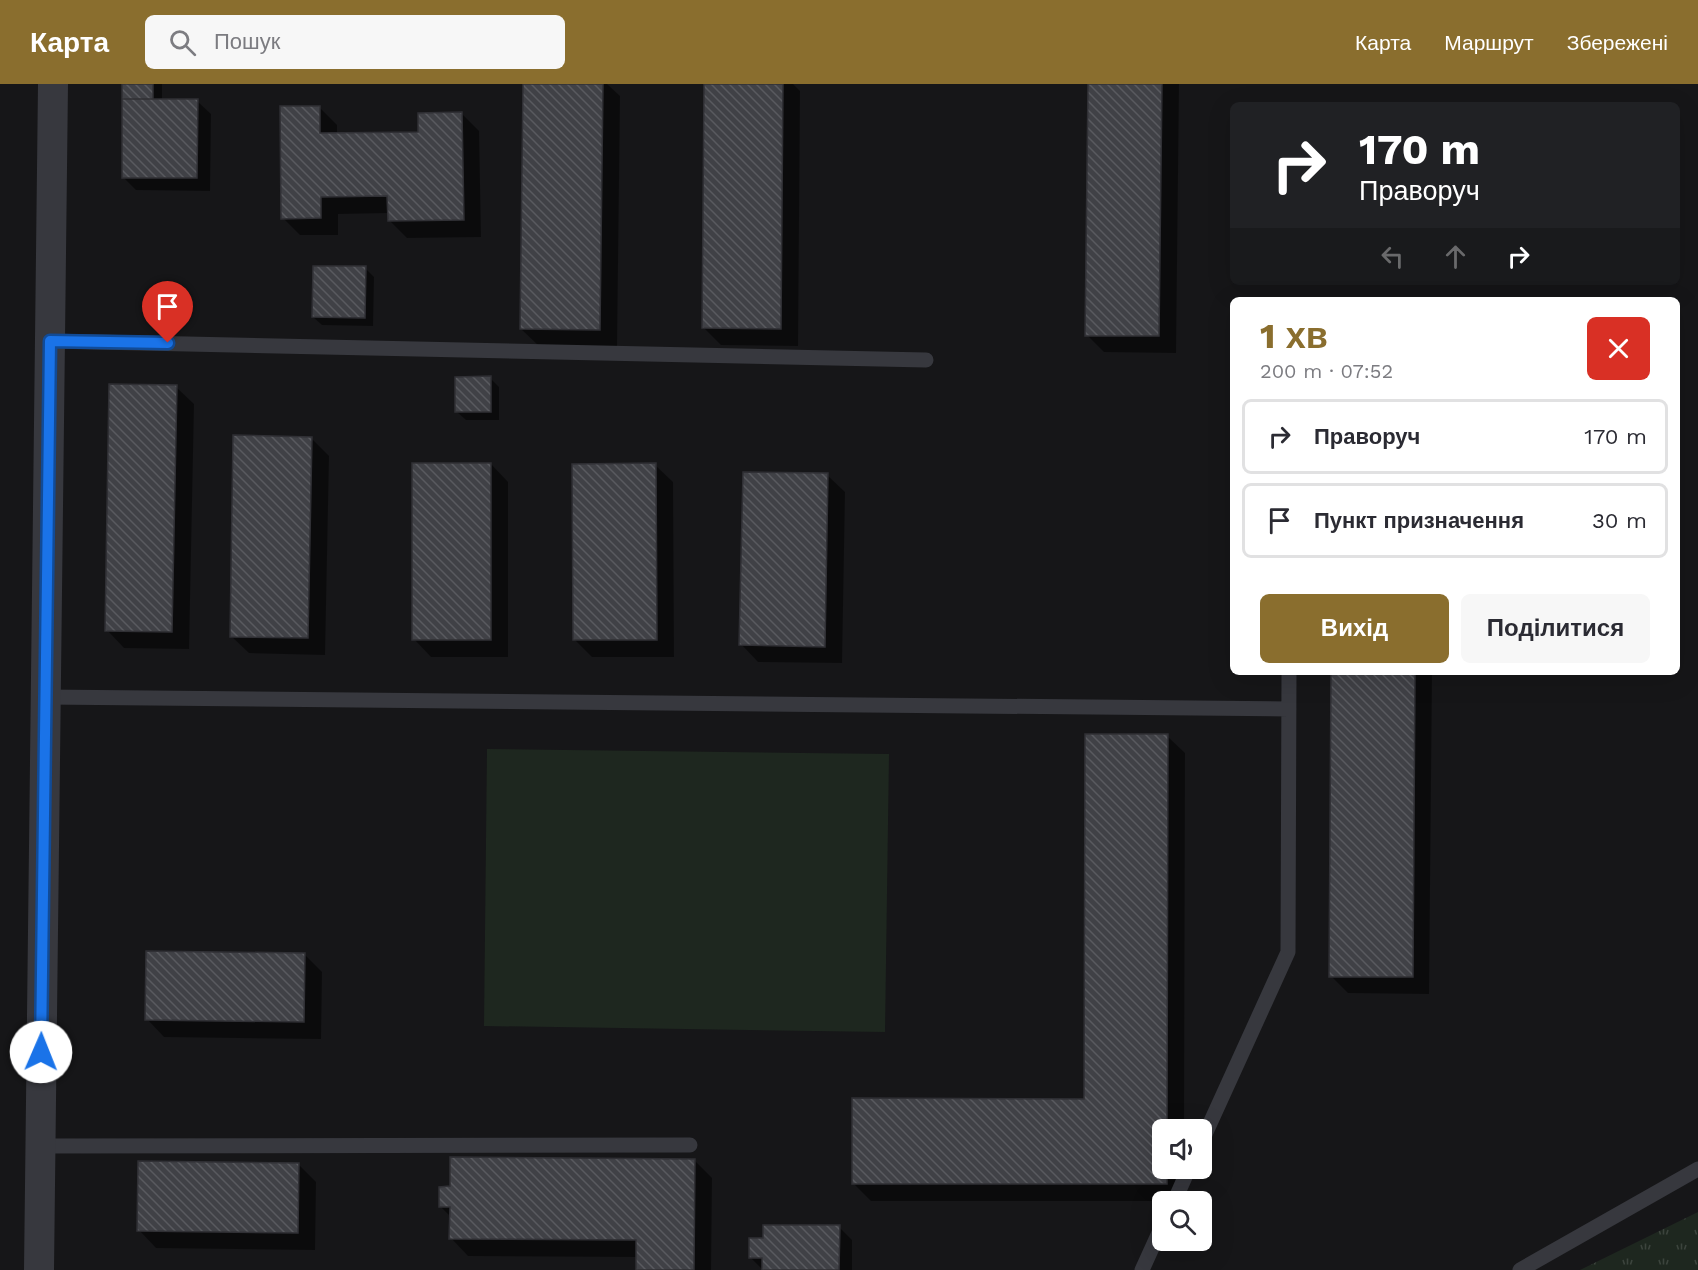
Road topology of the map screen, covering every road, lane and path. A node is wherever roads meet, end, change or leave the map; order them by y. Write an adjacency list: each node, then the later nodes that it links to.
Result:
1 (53, 84): 2 (street)
2 (50, 341): 3 (lane); 5 (street)
3 (926, 360)
4 (1289, 675): 6 (lane)
5 (45, 698): 6 (lane); 9 (street)
6 (1289, 709): 7 (lane)
7 (1212, 1119)
8 (690, 1145): 9 (lane)
9 (40, 1146): 12 (street)
10 (1698, 1169): 14 (lane)
11 (1152, 1248): 13 (lane)
12 (39, 1270)
13 (1142, 1270)
14 (1520, 1270)

